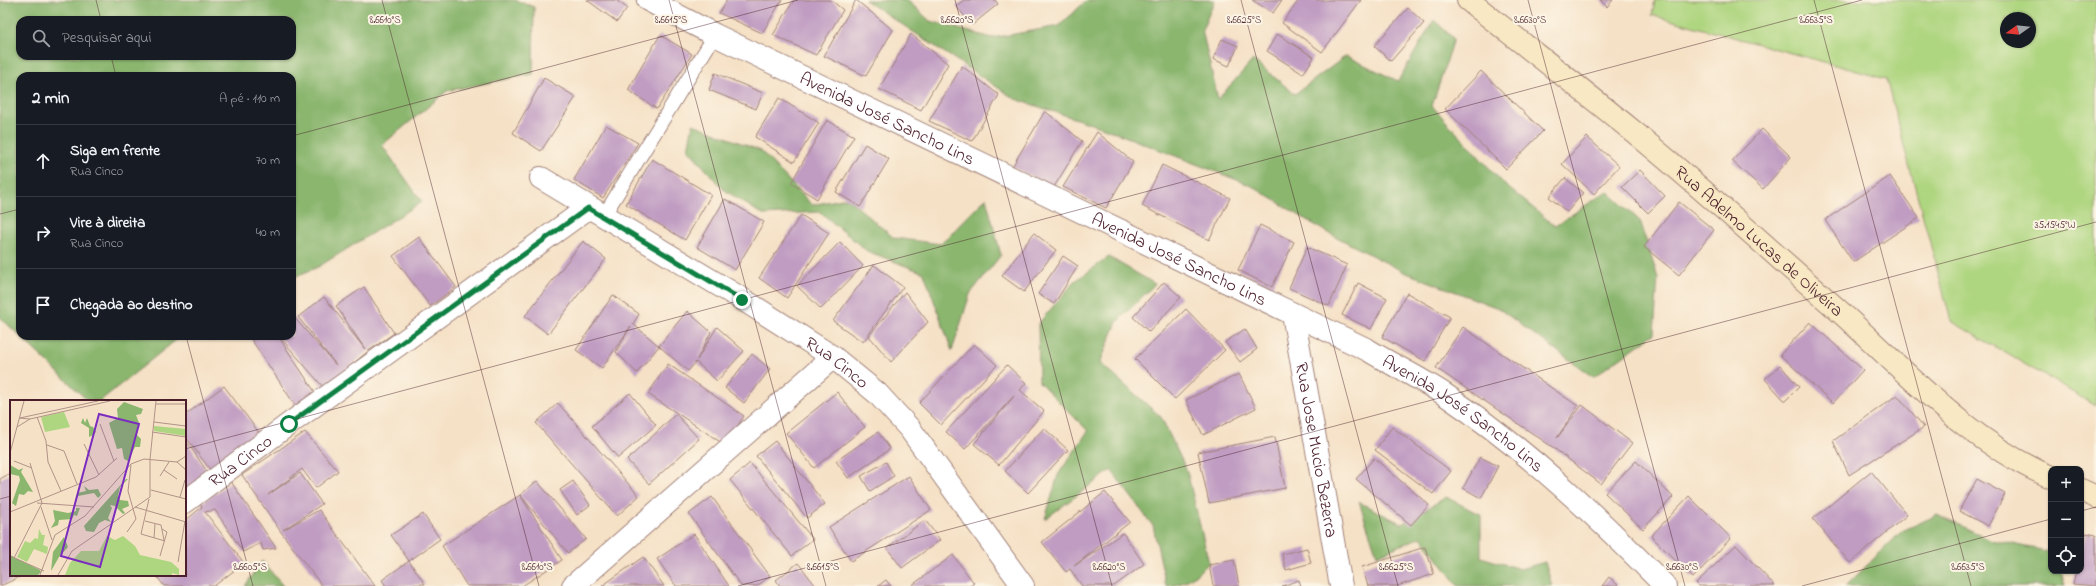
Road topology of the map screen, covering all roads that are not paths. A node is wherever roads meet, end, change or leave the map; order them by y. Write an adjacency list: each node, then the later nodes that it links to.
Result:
1 (648, 0): 3 (street, Avenida José Sancho Lins)
2 (1468, 0): 8 (street, Rua Adelmo Lucas de Oliveira)
3 (715, 35): 5 (lane); 6 (street, Avenida José Sancho Lins)
4 (540, 178): 5 (street, Rua Cinco)
5 (595, 212): 7 (street, Rua Cinco); 11 (street, Rua Cinco)
6 (1293, 314): 14 (street, Rua Jose Mucio Bezerra); 15 (street, Avenida José Sancho Lins)
7 (833, 357): 12 (street); 13 (street, Rua Cinco)
8 (2048, 476)
9 (2084, 491): 10 (street)
10 (2096, 497)
11 (186, 501)
12 (573, 586)
13 (1023, 586)
14 (1341, 586)
15 (1665, 586)

